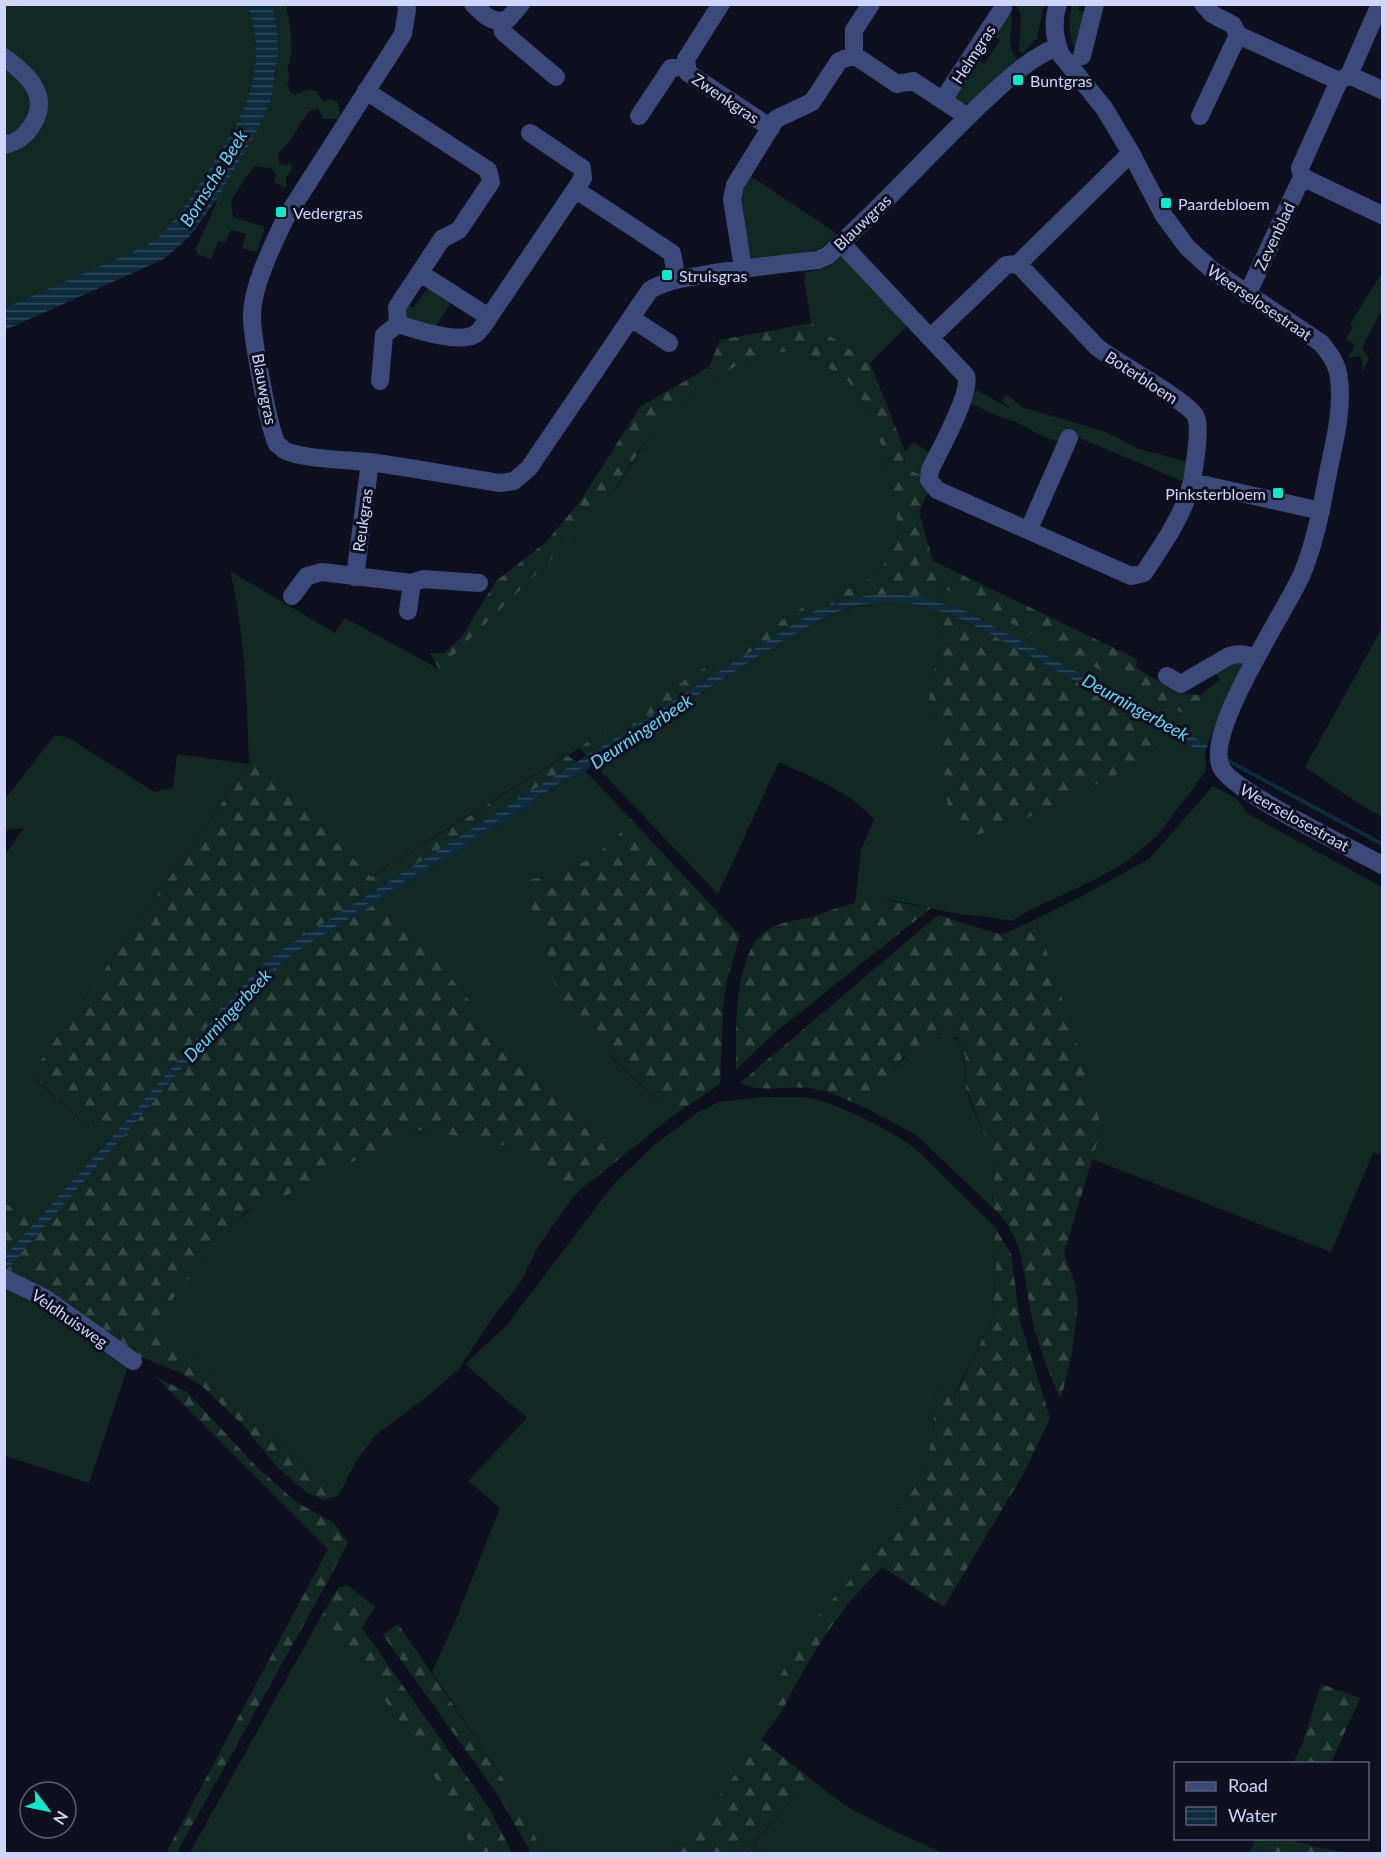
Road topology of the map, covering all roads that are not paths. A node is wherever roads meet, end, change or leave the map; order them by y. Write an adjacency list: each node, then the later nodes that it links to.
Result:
1 (406, 4): 21 (street, Blauwgras)
2 (472, 4): 11 (street)
3 (521, 4): 11 (street)
4 (721, 4): 17 (street, Zwenkgras)
5 (871, 4): 14 (street)
6 (1058, 4): 13 (street, Weerselosestraat)
7 (1095, 4): 15 (street)
8 (1203, 4): 12 (street)
9 (1380, 4): 19 (street, Zevenblad)
10 (1003, 8): 22 (street, Helmgras)
11 (501, 21): 18 (street)
12 (1238, 35): 19 (street); 24 (street)
13 (1058, 46): 25 (street, Blauwgras); 29 (street, Weerselosestraat)
14 (854, 56): 22 (street); 26 (street)
15 (1082, 56)
16 (4, 57): 28 (street)
17 (687, 66): 23 (street, Zwenkgras); 26 (street, Zwenkgras)
18 (556, 77)
19 (1344, 78): 20 (street); 30 (street, Zevenblad)
20 (1383, 90)
21 (366, 91): 36 (street); 46 (street, Blauwgras)
22 (943, 100): 25 (street)
23 (639, 116)
24 (1200, 116)
25 (968, 117): 33 (street, Blauwgras)
26 (771, 128): 35 (street)
27 (530, 133): 31 (street)
28 (4, 145)
29 (1131, 153): 34 (street); 38 (street, Weerselosestraat)
30 (1302, 177): 32 (street); 38 (street, Zevenblad)
31 (576, 190): 37 (street); 39 (street)
32 (1383, 215)
33 (841, 243): 35 (street, Blauwgras); 42 (street)
34 (1018, 264): 42 (street); 47 (street, Boterbloem)
35 (743, 268): 37 (street, Blauwgras)
36 (420, 273): 39 (street); 41 (street)
37 (677, 280): 40 (street, Blauwgras)
38 (1247, 295): 48 (street, Weerselosestraat)
39 (489, 317): 41 (street)
40 (631, 318): 43 (street); 46 (street, Blauwgras)
41 (398, 324): 44 (street)
42 (930, 338): 49 (street)
43 (669, 343)
44 (380, 381)
45 (1069, 438): 49 (street)
46 (370, 462): 50 (street, Reukgras)
47 (1192, 482): 48 (street); 49 (street)
48 (1321, 511): 55 (street, Weerselosestraat)
49 (1029, 529)
50 (354, 577): 52 (street); 53 (street)
51 (479, 583): 52 (street)
52 (412, 584): 54 (street)
53 (292, 596)
54 (408, 611)
55 (1256, 659): 56 (street); 57 (street, Weerselosestraat)
56 (1167, 676)
57 (1383, 865)
58 (6, 1279): 59 (street, Veldhuisweg)
59 (133, 1361)

